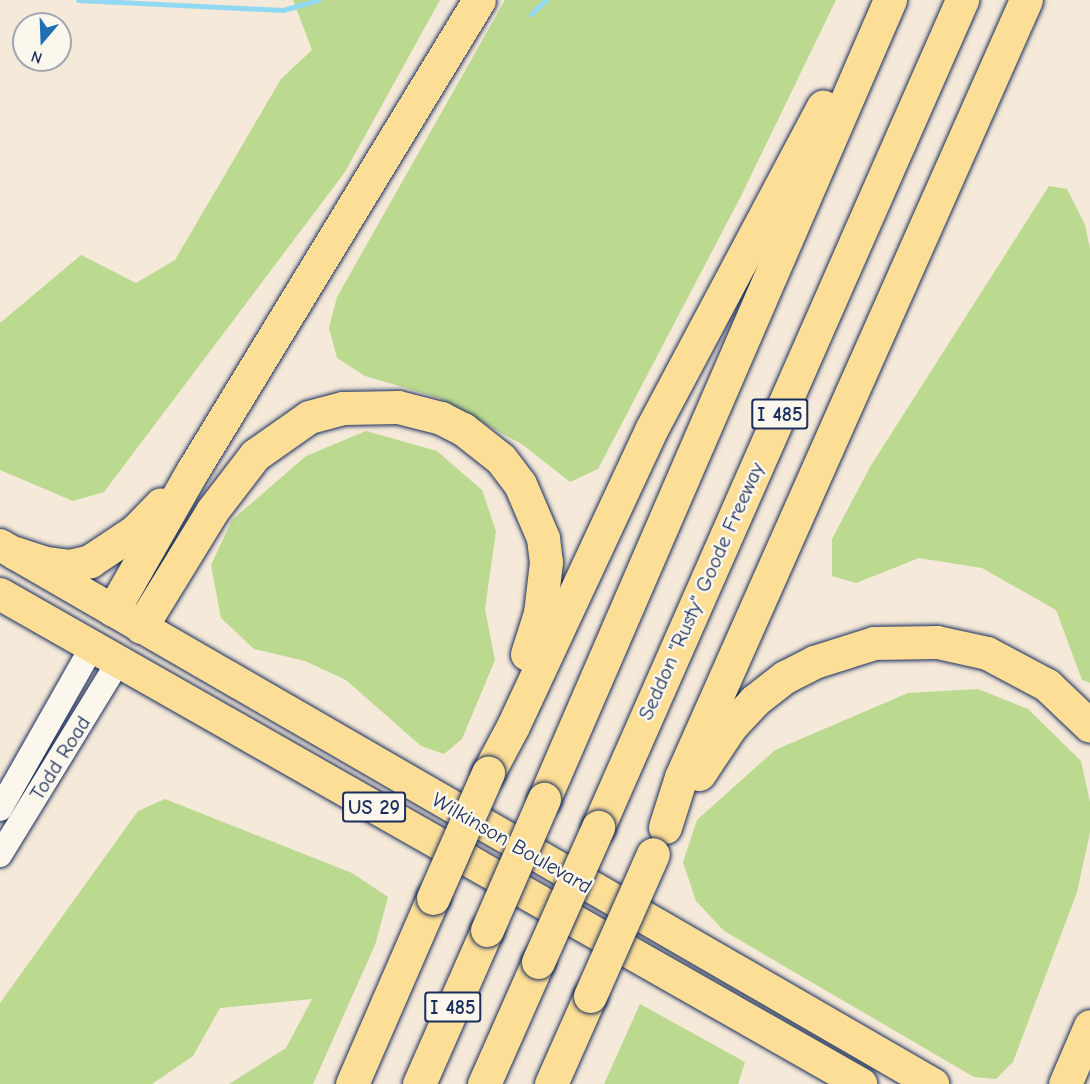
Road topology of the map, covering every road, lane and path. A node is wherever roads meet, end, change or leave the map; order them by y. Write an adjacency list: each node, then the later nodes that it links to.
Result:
1 (479, 0): 6 (highway)
2 (881, 0): 14 (highway)
3 (890, 0): 20 (highway, I 485, bridge)
4 (962, 0): 21 (highway, Seddon "Rusty" Goode Freeway / I 485, bridge)
5 (1026, 0): 16 (highway)
6 (193, 470): 7 (highway); 9 (highway)
7 (8, 549): 9 (main road, Wilkinson Boulevard / US 29)
8 (0, 594): 11 (main road, Wilkinson Boulevard / US 29)
9 (113, 610): 10 (main road, Wilkinson Boulevard / US 29); 11 (main road)
10 (141, 627): 12 (main road); 14 (highway); 24 (main road, Wilkinson Boulevard / US 29)
11 (92, 646): 12 (main road, Wilkinson Boulevard / US 29); 15 (street, Todd Road)
12 (119, 661): 17 (street, Todd Road); 23 (main road, Wilkinson Boulevard / US 29)
13 (1090, 726): 16 (highway)
14 (488, 773): 19 (highway, bridge)
15 (0, 809)
16 (659, 841): 22 (highway, bridge)
17 (0, 855)
18 (1085, 1037): 25 (highway); 26 (highway)
19 (352, 1084)
20 (419, 1084)
21 (484, 1084)
22 (551, 1084)
23 (861, 1084)
24 (933, 1084)
25 (1048, 1084)
26 (1065, 1084)

